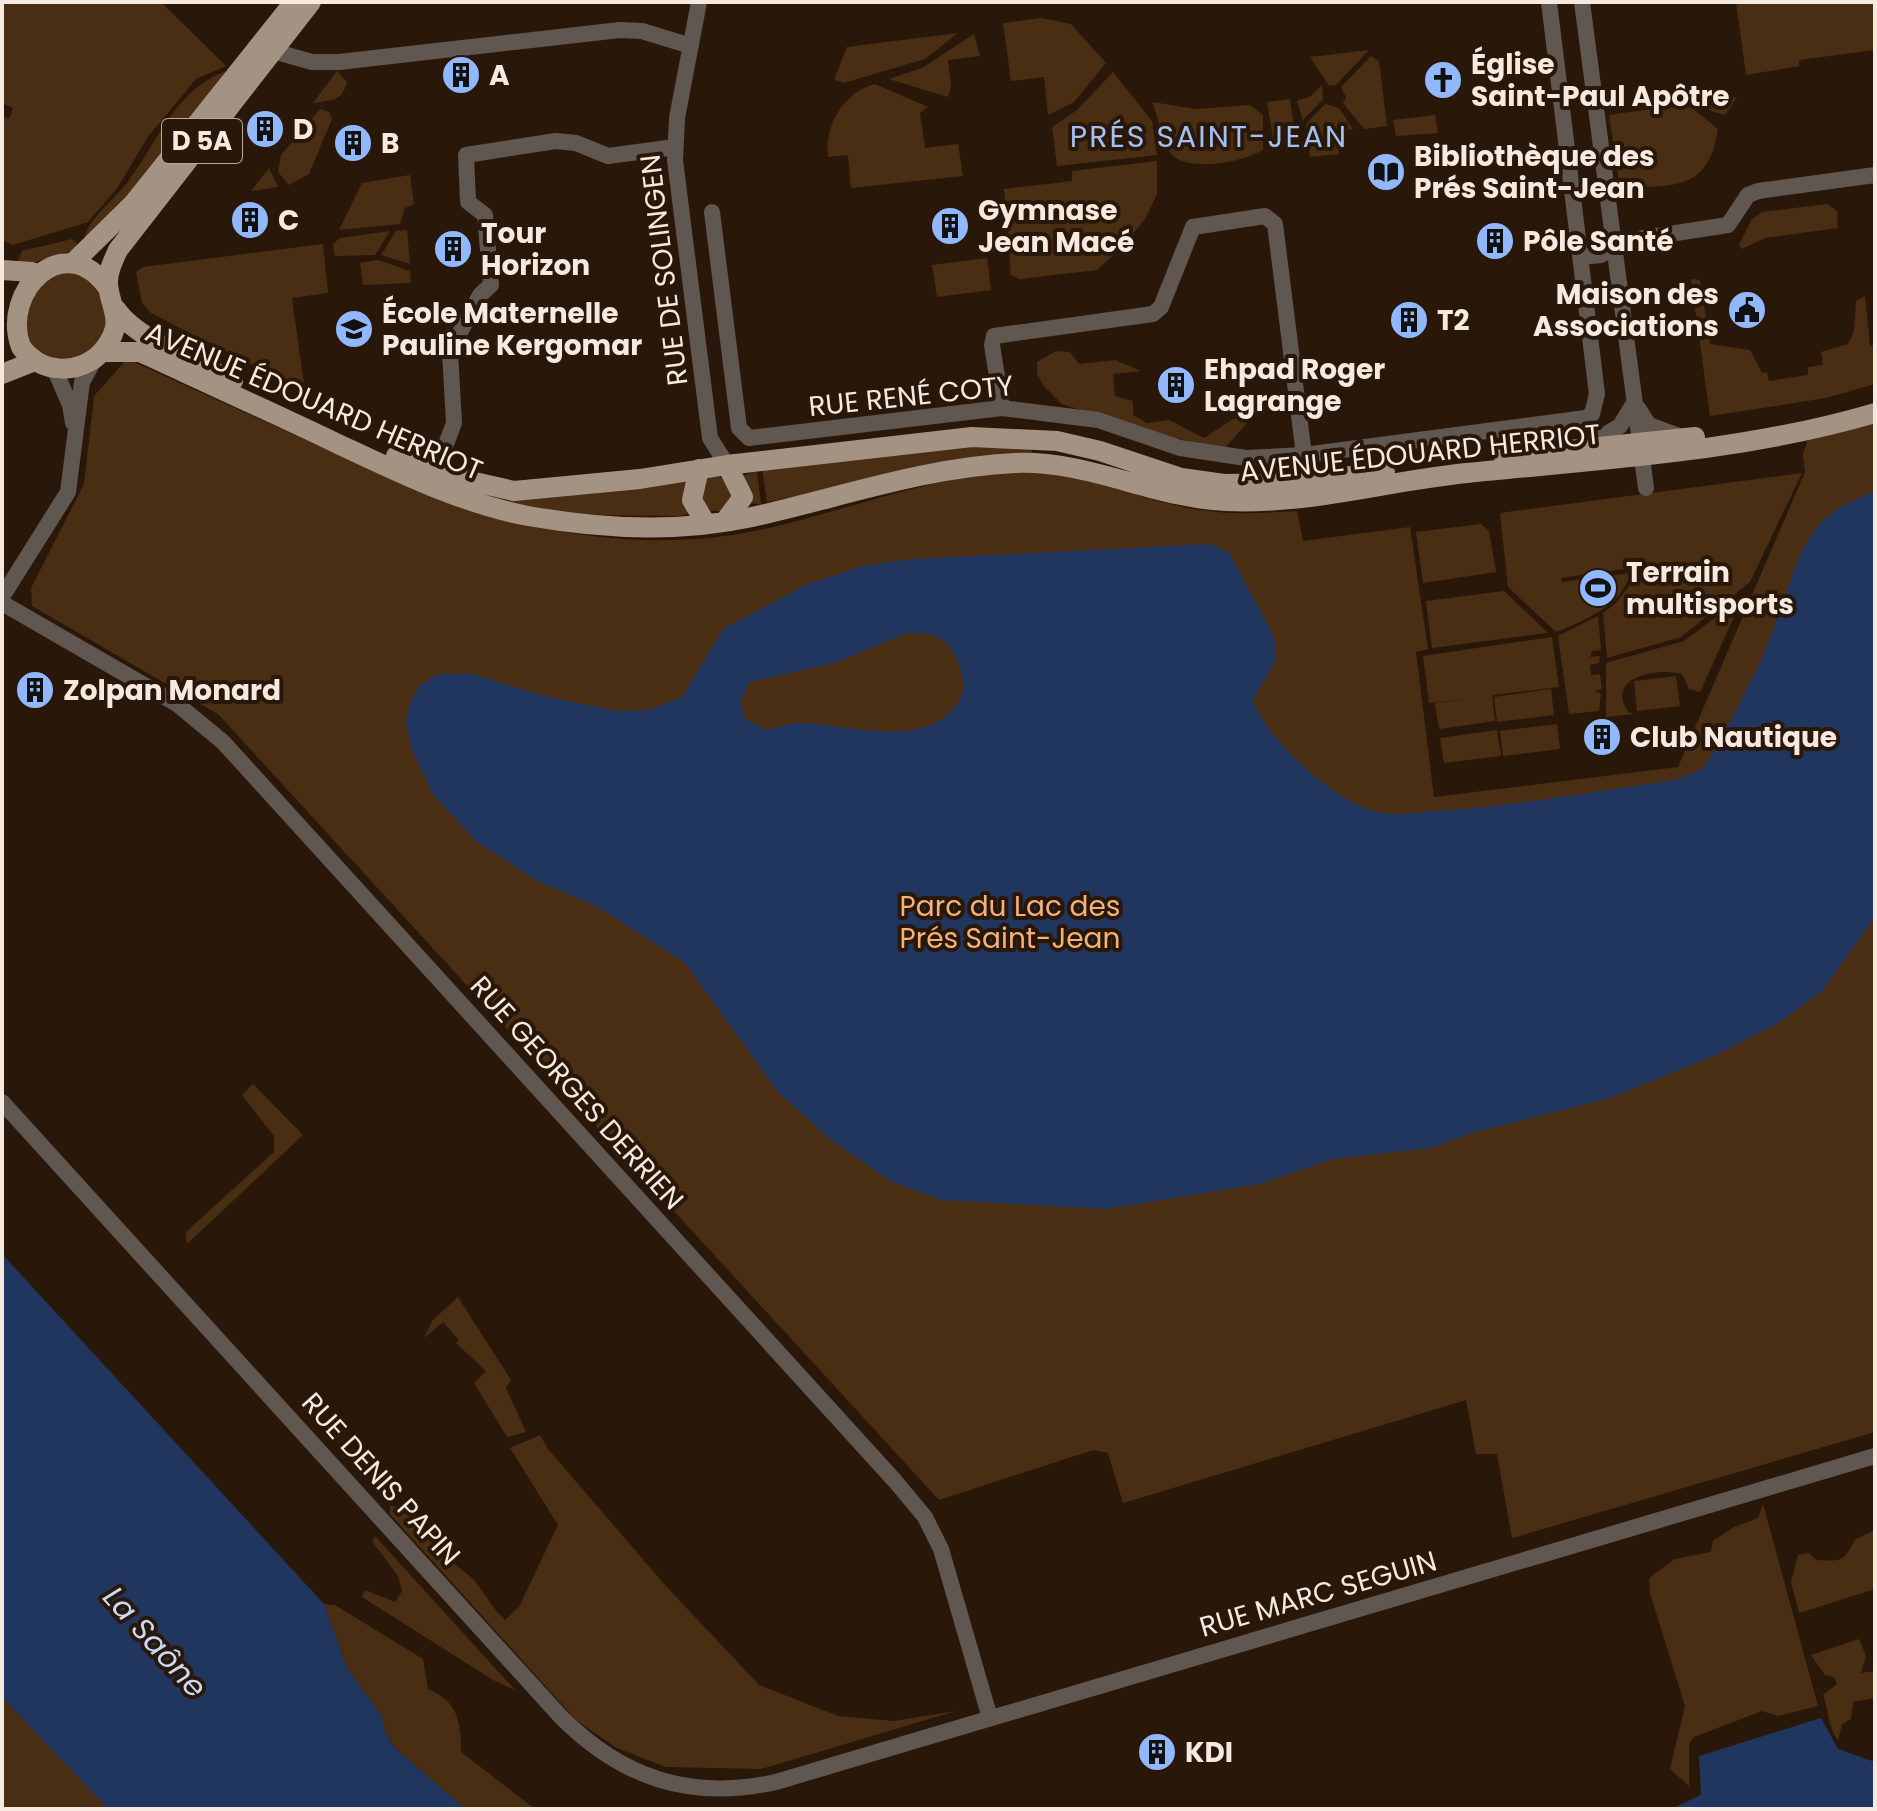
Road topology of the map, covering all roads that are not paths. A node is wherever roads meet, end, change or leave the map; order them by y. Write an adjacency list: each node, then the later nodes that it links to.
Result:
1 (294, 2): 13 (main road, D 5A)
2 (311, 2): 7 (main road, D 5A)
3 (699, 2): 6 (street, RUE DE SOLINGEN)
4 (1549, 2): 12 (street)
5 (1582, 2): 11 (street)
6 (691, 46): 7 (street); 8 (street, RUE DE SOLINGEN)
7 (273, 51): 16 (main road, D 5A)
8 (675, 147): 21 (street, RUE DE SOLINGEN); 37 (street)
9 (1875, 175): 11 (street)
10 (712, 212): 20 (street, RUE RENÉ COTY)
11 (1614, 247): 12 (street); 26 (street)
12 (1581, 257): 34 (street, RUE RENÉ COTY)
13 (73, 263): 15 (main road); 16 (main road)
14 (2, 270): 15 (main road)
15 (32, 272): 17 (main road)
16 (108, 288): 18 (main road)
17 (6, 300): 19 (main road)
18 (116, 309): 22 (main road); 37 (main road, AVENUE ÉDOUARD HERRIOT)
19 (7, 337): 23 (main road)
20 (729, 348): 21 (street); 27 (street, RUE RENÉ COTY)
21 (699, 352): 29 (street, RUE DE SOLINGEN)
22 (99, 355): 23 (main road); 33 (street); 40 (main road, AVENUE ÉDOUARD HERRIOT)
23 (45, 365): 24 (main road); 33 (street)
24 (2, 374)
25 (1875, 400): 30 (main road, AVENUE ÉDOUARD HERRIOT)
26 (1634, 403): 30 (street); 31 (street, AVENUE ÉDOUARD HERRIOT); 32 (street)
27 (1002, 408): 34 (street, RUE RENÉ COTY); 34 (street)
28 (1875, 413): 32 (main road, AVENUE ÉDOUARD HERRIOT)
29 (710, 438): 35 (street, RUE DE SOLINGEN); 36 (street, RUE DE SOLINGEN)
30 (1686, 439): 32 (main road, AVENUE ÉDOUARD HERRIOT)
31 (1585, 447): 32 (main road, AVENUE ÉDOUARD HERRIOT); 38 (main road, AVENUE ÉDOUARD HERRIOT)
32 (1641, 449): 39 (street); 40 (main road, AVENUE ÉDOUARD HERRIOT)
33 (75, 456): 41 (street)
34 (1297, 456): 38 (street)
35 (727, 465): 36 (main road, AVENUE ÉDOUARD HERRIOT); 38 (main road, AVENUE ÉDOUARD HERRIOT); 40 (main road)
36 (699, 469): 37 (main road, AVENUE ÉDOUARD HERRIOT); 40 (main road)
37 (435, 473)
38 (1291, 483)
39 (1646, 488)
40 (716, 523)
41 (2, 600): 44 (street, RUE GEORGES DERRIEN)
42 (2, 1102): 45 (street, RUE DENIS PAPIN)
43 (1875, 1456): 44 (street, RUE MARC SEGUIN)
44 (990, 1718): 45 (street, RUE MARC SEGUIN)
45 (776, 1782)

